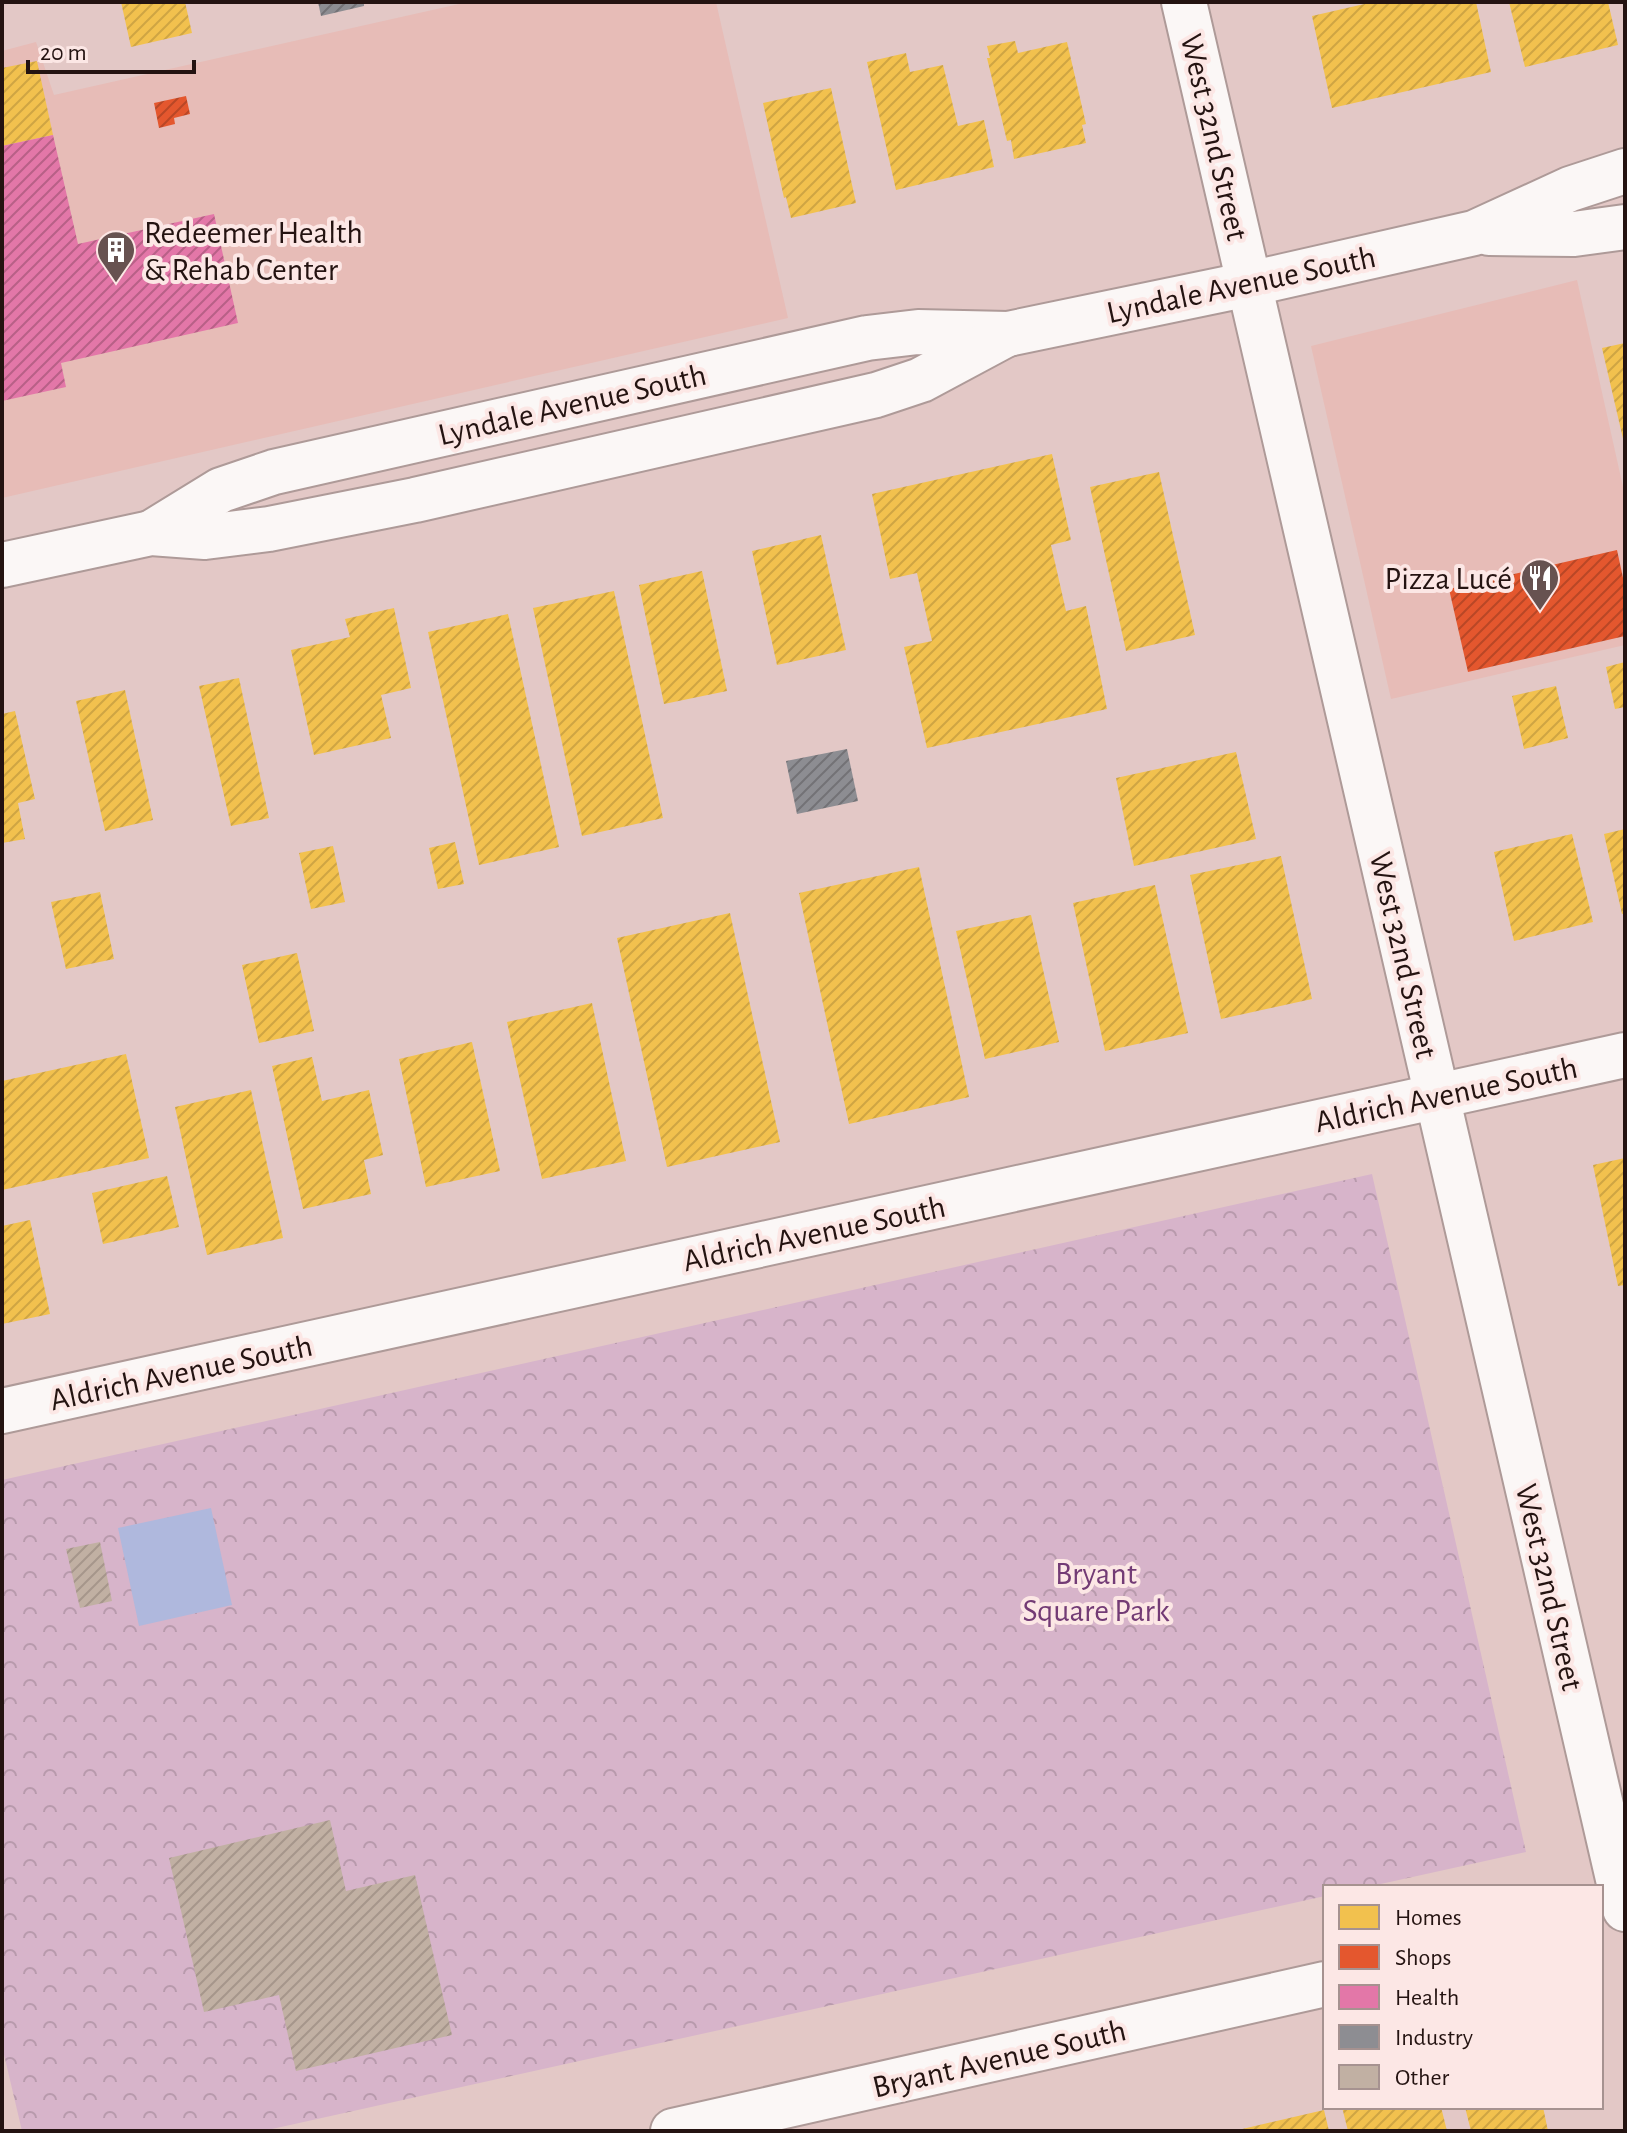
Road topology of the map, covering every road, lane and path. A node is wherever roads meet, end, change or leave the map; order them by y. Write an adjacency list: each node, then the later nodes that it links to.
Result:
1 (1184, 2): 5 (street, West 32nd Street)
2 (1625, 171): 4 (street, Lyndale Avenue South)
3 (1625, 227): 4 (street, Lyndale Avenue South)
4 (1474, 233): 5 (street, Lyndale Avenue South)
5 (1249, 284): 6 (street, Lyndale Avenue South); 10 (street, West 32nd Street)
6 (1008, 334): 7 (street, Lyndale Avenue South); 7 (street, Lyndale Avenue South)
7 (151, 533): 8 (street, Lyndale Avenue South)
8 (2, 565)
9 (1625, 1055): 10 (street, Aldrich Avenue South)
10 (1437, 1097): 11 (street, Aldrich Avenue South); 12 (street, West 32nd Street)
11 (2, 1411)
12 (1625, 1909)
13 (1625, 1916): 14 (street)
14 (1603, 1922)
15 (1323, 1984): 16 (street, Bryant Avenue South)
16 (673, 2131)

